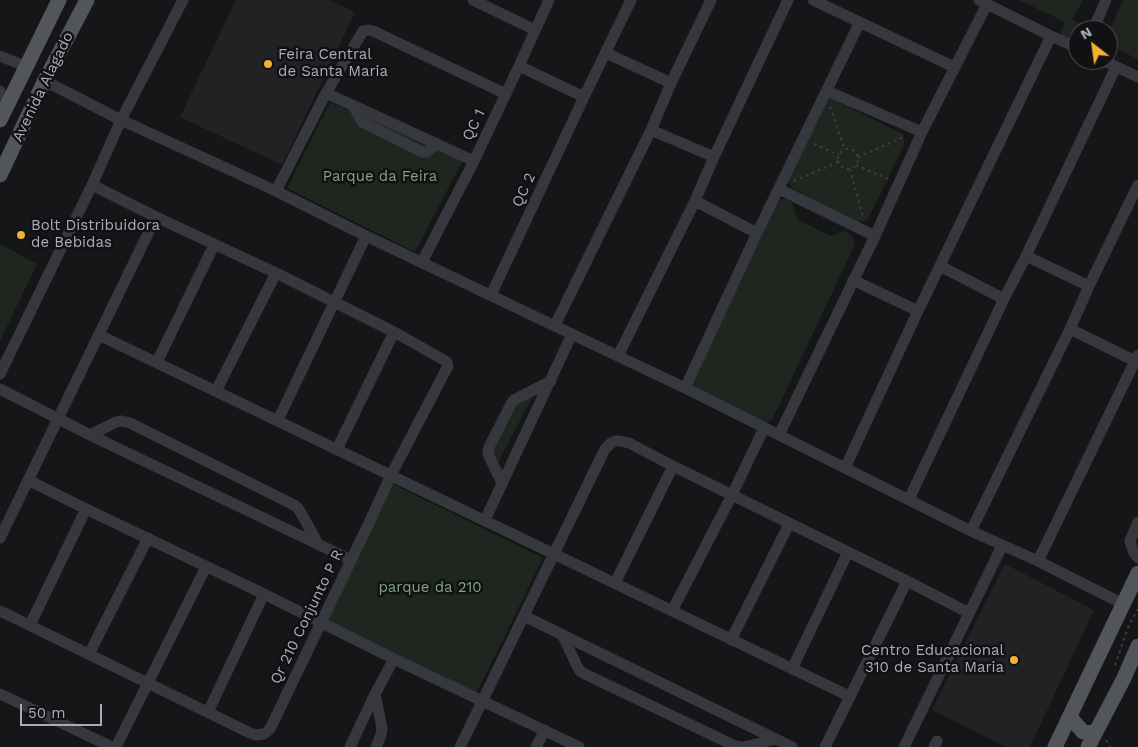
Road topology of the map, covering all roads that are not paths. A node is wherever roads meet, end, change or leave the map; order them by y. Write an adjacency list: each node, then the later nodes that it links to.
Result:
1 (59, 0): 19 (main road, Avenida Alagado)
2 (87, 0): 25 (main road, Avenida Alagado)
3 (183, 0): 34 (street)
4 (473, 0): 14 (street)
5 (549, 0): 14 (street, QC 1)
6 (631, 0): 17 (street, QC 2)
7 (711, 0): 26 (street)
8 (788, 0): 37 (street)
9 (813, 0): 13 (street)
10 (1106, 0): 12 (street)
11 (983, 2): 15 (street); 21 (street)
12 (1097, 20)
13 (860, 22): 21 (street); 28 (street)
14 (535, 30): 20 (street, QC 1)
15 (1051, 36): 16 (street); 52 (street)
16 (1068, 44)
17 (606, 53): 26 (street); 31 (street, QC 2)
18 (0, 56): 19 (street)
19 (26, 66): 32 (main road, Avenida Alagado)
20 (519, 66): 30 (street, QC 1); 31 (street)
21 (954, 67): 36 (street)
22 (1118, 68): 24 (street)
23 (1115, 70): 50 (street)
24 (1138, 77)
25 (45, 81): 34 (street); 39 (main road, Avenida Alagado)
26 (671, 83): 35 (street)
27 (0, 91): 32 (street)
28 (827, 91): 36 (street); 42 (street)
29 (326, 93): 30 (street); 38 (street); 43 (street)
30 (506, 94): 38 (street, QC 1)
31 (584, 97): 56 (street, QC 2)
32 (7, 106): 33 (main road, Avenida Alagado)
33 (0, 120)
34 (121, 120): 40 (street); 43 (street)
35 (651, 130): 37 (street); 60 (street)
36 (922, 132): 48 (street)
37 (714, 157): 44 (street)
38 (474, 161): 51 (street, QC 1)
39 (0, 175)
40 (92, 185): 45 (street, Qr 210 Conjunto P R); 68 (street)
41 (1138, 185): 55 (street)
42 (784, 186): 46 (street); 48 (street)
43 (276, 191): 47 (street)
44 (695, 201): 46 (street); 65 (street)
45 (156, 217): 49 (street, Qr 210 Conjunto P R); 64 (street)
46 (757, 233): 70 (street)
47 (366, 236): 51 (street); 58 (street)
48 (875, 236): 54 (street)
49 (214, 245): 53 (street, Qr 210 Conjunto P R); 67 (street)
50 (1026, 256): 55 (street); 57 (street)
51 (422, 262): 56 (street)
52 (940, 266): 57 (street); 59 (street)
53 (276, 273): 58 (street, Qr 210 Conjunto P R); 72 (street)
54 (852, 280): 59 (street); 77 (street)
55 (1089, 286): 61 (street)
56 (491, 295): 60 (street)
57 (1004, 299): 85 (street)
58 (334, 303): 62 (street, Qr 210 Conjunto P R); 74 (street)
59 (918, 311): 80 (street)
60 (555, 325): 63 (street)
61 (1070, 329): 66 (street); 90 (street)
62 (394, 332): 78 (street); 81 (street, Qr 210 Conjunto P R)
63 (572, 334): 65 (street); 69 (street)
64 (99, 335): 67 (street); 73 (street)
65 (618, 356): 70 (street)
66 (1136, 358): 99 (street)
67 (157, 362): 72 (street)
68 (0, 374)
69 (551, 381): 83 (street); 83 (street)
70 (685, 388): 75 (street)
71 (0, 389): 73 (street)
72 (216, 391): 74 (street)
73 (58, 418): 76 (street); 82 (street)
74 (278, 420): 78 (street)
75 (764, 428): 77 (street); 84 (street)
76 (90, 435): 93 (street); 93 (street)
77 (779, 435): 80 (street)
78 (337, 449): 81 (street)
79 (673, 466): 84 (street); 96 (street); 103 (street)
80 (845, 468): 85 (street)
81 (391, 475): 87 (street); 98 (street, Qr 210 Conjunto P R)
82 (28, 480): 86 (street); 91 (street)
83 (502, 483): 87 (street)
84 (732, 495): 89 (street); 107 (street)
85 (909, 499): 90 (street)
86 (86, 509): 92 (street); 111 (street)
87 (485, 520): 96 (street)
88 (1138, 522): 97 (street)
89 (789, 524): 95 (street); 113 (street)
90 (971, 531): 94 (street)
91 (0, 538)
92 (148, 538): 100 (street); 115 (street)
93 (316, 542): 98 (street)
94 (1002, 546): 99 (street); 108 (street)
95 (848, 552): 102 (street); 117 (street)
96 (554, 555): 103 (street); 109 (street)
97 (1138, 558)
98 (352, 560): 110 (street, Qr 210 Conjunto P R)
99 (1038, 562): 105 (street)
100 (206, 567): 104 (street); 118 (street)
101 (1138, 573): 105 (main road)
102 (907, 581): 108 (street); 121 (street)
103 (615, 583): 107 (street)
104 (264, 594): 110 (street); 123 (street)
105 (1123, 604): 124 (main road)
106 (0, 611): 111 (street, Qr 210 Conjunto P R)
107 (672, 611): 113 (street)
108 (969, 613): 138 (street)
109 (524, 616): 112 (street); 122 (street)
110 (321, 622): 116 (street); 123 (street, Qr 210 Conjunto P R)
111 (30, 625): 115 (street, Qr 210 Conjunto P R)
112 (562, 634): 127 (street); 135 (street)
113 (731, 640): 117 (street)
114 (1138, 646): 126 (main road)
115 (90, 654): 118 (street, Qr 210 Conjunto P R)
116 (394, 659): 120 (street); 122 (street)
117 (792, 669): 121 (street)
118 (147, 684): 123 (street, Qr 210 Conjunto P R); 129 (street)
119 (0, 694): 128 (street)
120 (375, 694): 130 (street); 131 (street)
121 (849, 696): 137 (street)
122 (482, 701): 125 (street); 132 (street)
123 (208, 712)
124 (1070, 716): 126 (main road); 139 (main road)
125 (545, 730): 133 (street); 134 (street)
126 (1095, 733): 140 (main road)
127 (776, 739): 135 (street); 136 (street)
128 (112, 747)
129 (116, 747)
130 (350, 747)
131 (376, 747)
132 (460, 747)
133 (536, 747)
134 (579, 747)
135 (743, 747)
136 (792, 747)
137 (825, 747)
138 (904, 747)
139 (1055, 747)
140 (1088, 747)

